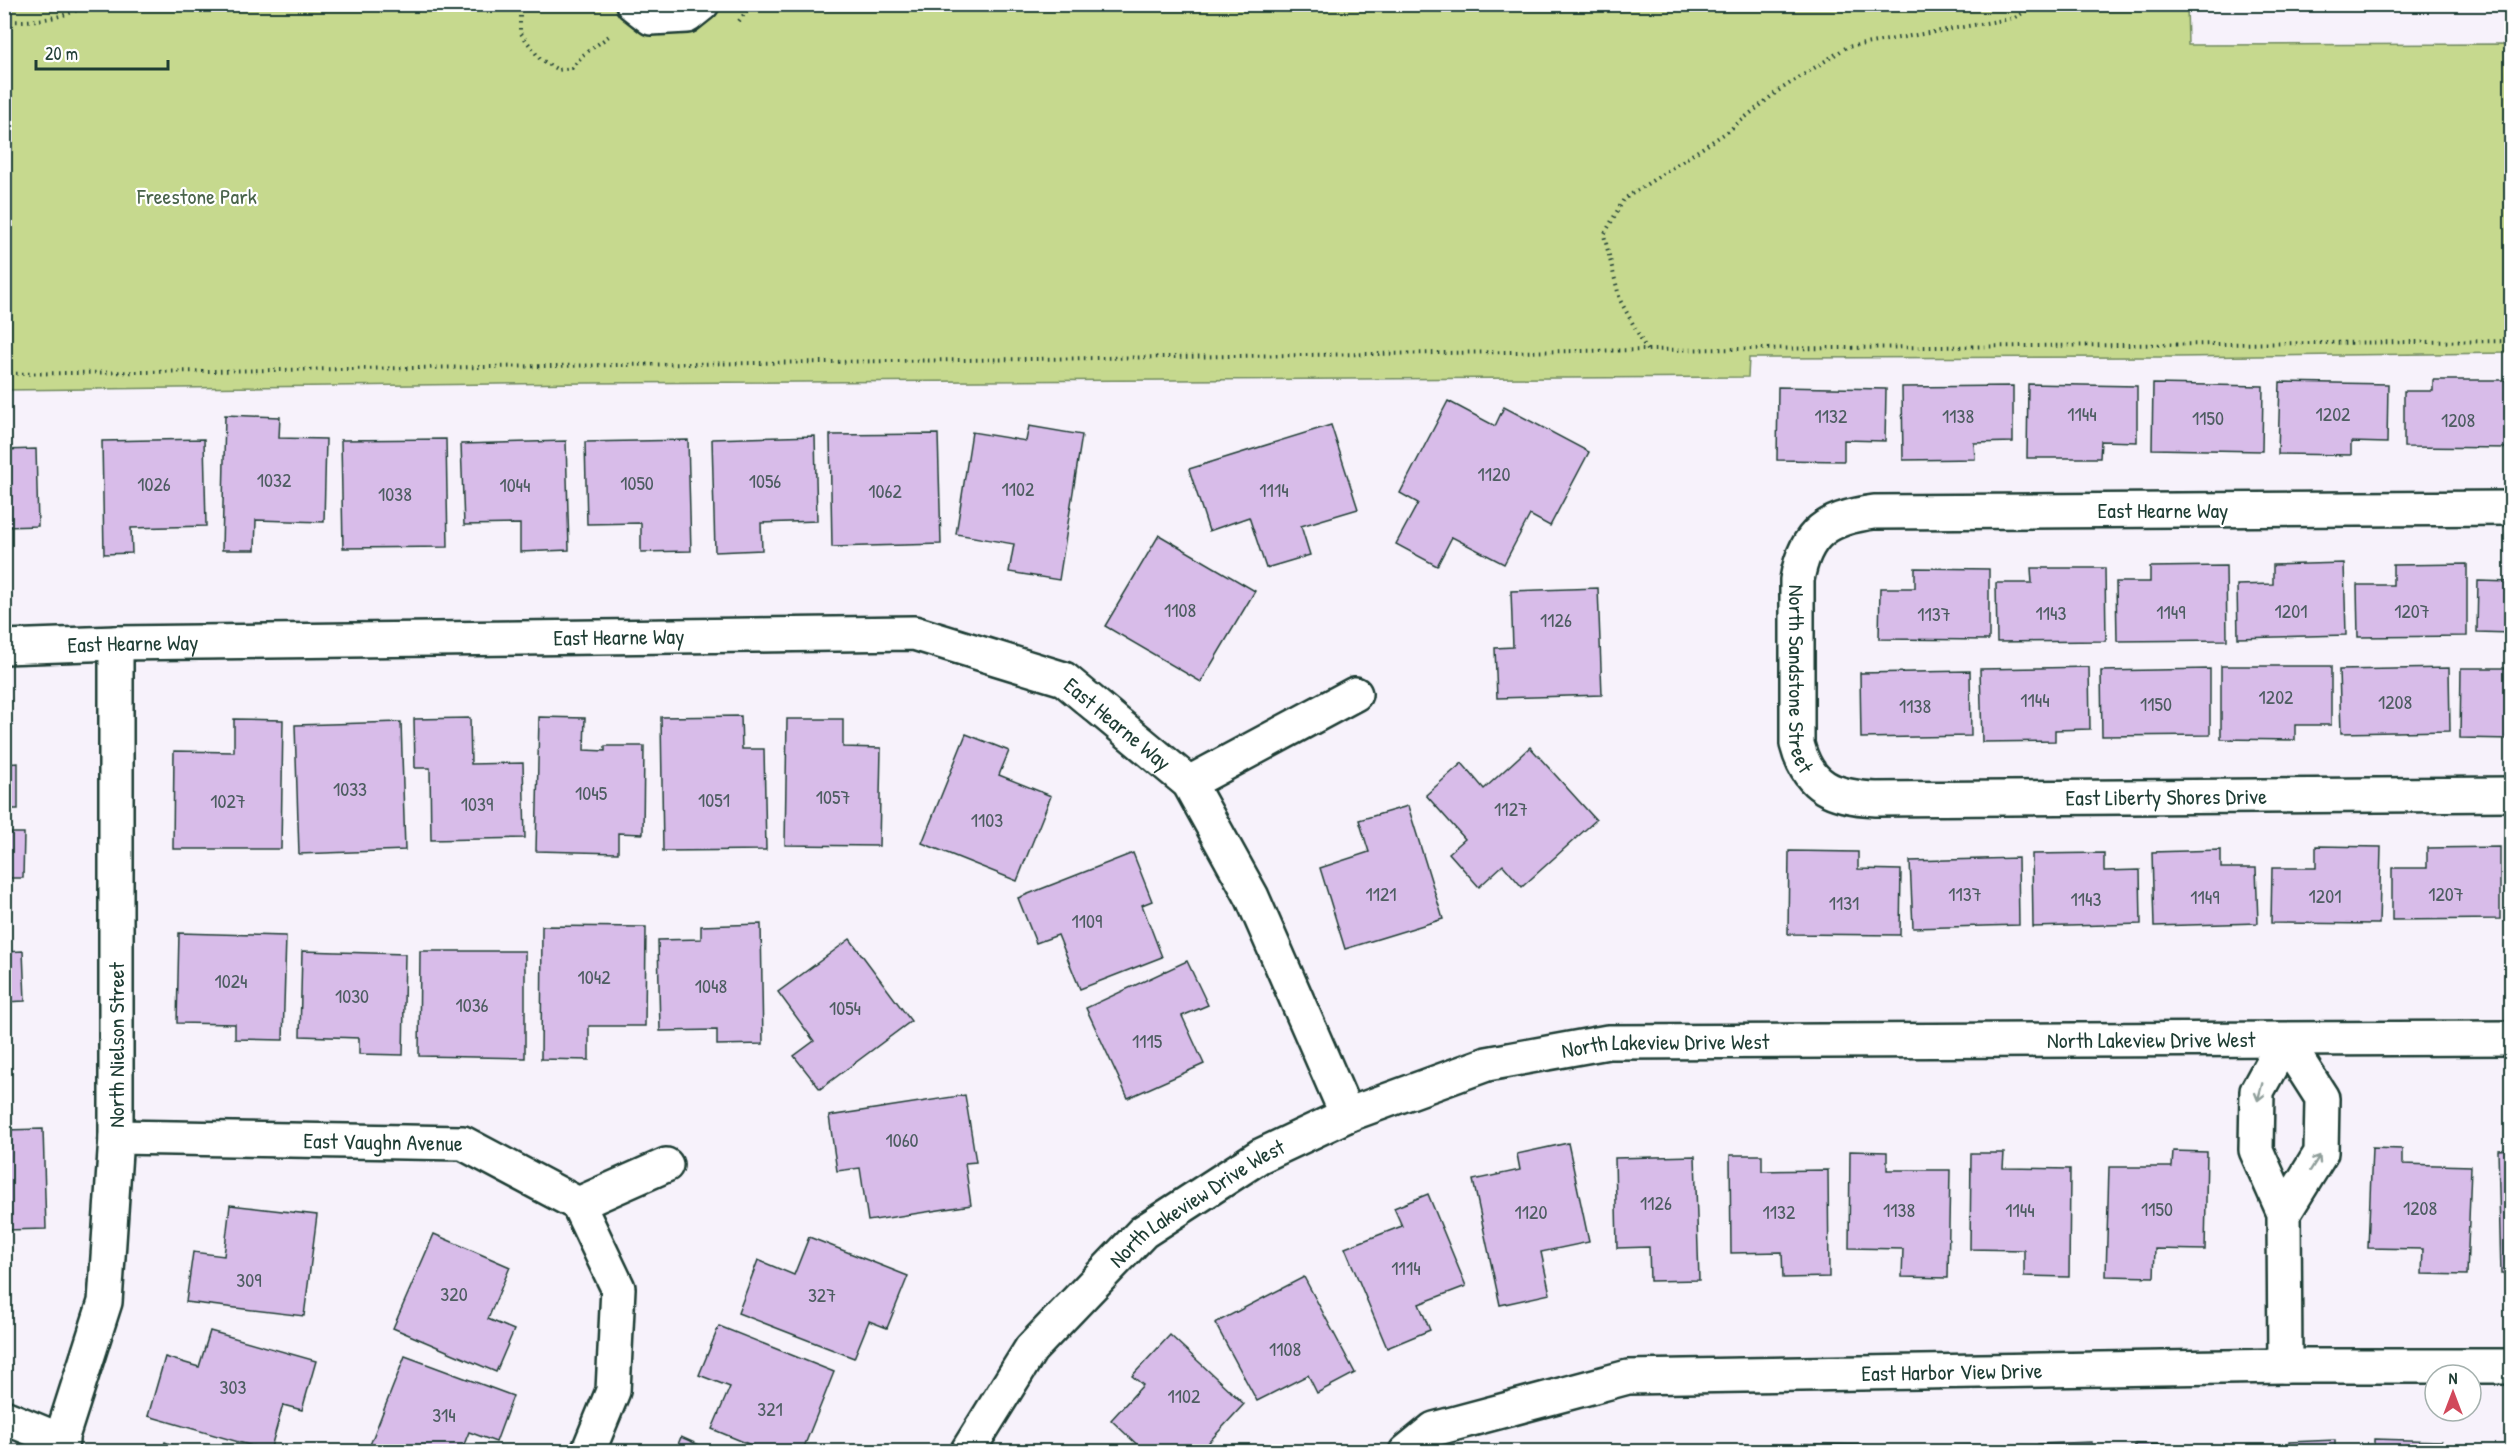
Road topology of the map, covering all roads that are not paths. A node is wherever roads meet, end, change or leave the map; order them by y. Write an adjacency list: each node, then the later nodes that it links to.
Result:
1 (633, 4): 2 (street)
2 (702, 4)
3 (2511, 508): 4 (street, East Hearne Way)
4 (1819, 531): 9 (street, North Sandstone Street)
5 (116, 643): 6 (street, East Hearne Way); 8 (street, East Hearne Way); 14 (street, North Nielson Street)
6 (4, 647)
7 (1355, 694): 8 (street, East Hearne Way)
8 (1189, 783): 13 (street, East Hearne Way)
9 (1824, 788): 10 (street, East Liberty Shores Drive)
10 (2511, 794)
11 (2511, 1038): 12 (street, North Lakeview Drive West)
12 (2285, 1040): 13 (street, North Lakeview Drive West); 17 (street, one-way to 17); 17 (street, one-way to 12)
13 (1347, 1115): 23 (street, North Lakeview Drive West)
14 (116, 1137): 16 (street, East Vaughn Avenue); 21 (street, North Nielson Street)
15 (666, 1165): 16 (street)
16 (578, 1204): 22 (street)
17 (2284, 1213): 18 (street)
18 (2285, 1366): 19 (street, East Harbor View Drive); 24 (street, East Harbor View Drive)
19 (2511, 1366)
20 (4, 1417): 21 (street, North Nielson Street)
21 (60, 1446)
22 (588, 1452)
23 (967, 1452)
24 (1406, 1452)

